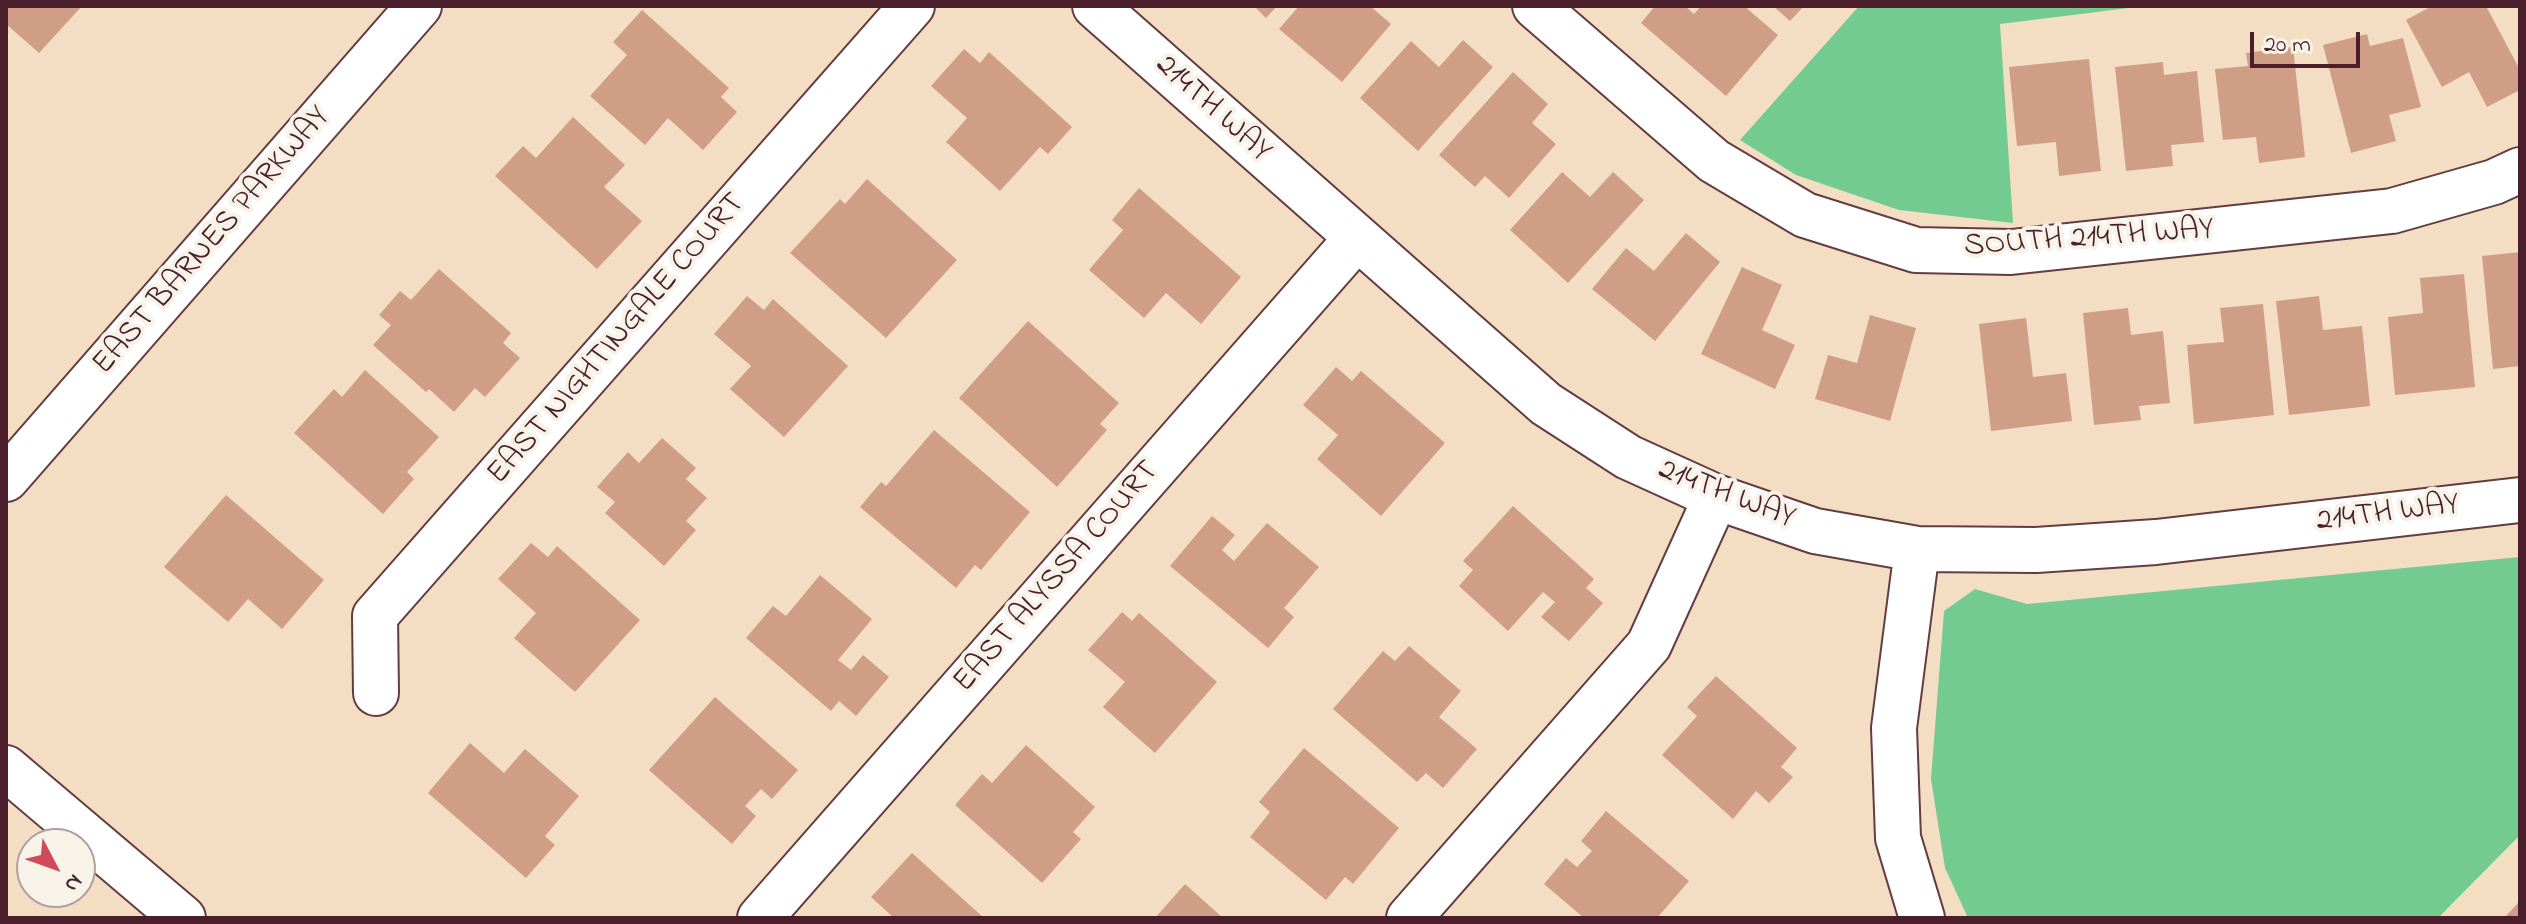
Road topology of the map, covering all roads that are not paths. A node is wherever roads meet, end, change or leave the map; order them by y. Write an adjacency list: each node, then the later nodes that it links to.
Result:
1 (419, 6): 7 (street, EAST BARNES PARKWAY)
2 (912, 6): 11 (street, EAST NIGHTINGALE COURT)
3 (1095, 6): 6 (street, 214TH WAY)
4 (1543, 9): 5 (street, SOUTH 214TH WAY)
5 (2520, 170)
6 (1357, 238): 8 (street, 214TH WAY); 14 (street, EAST ALYSSA COURT)
7 (6, 479)
8 (1716, 497): 10 (street, 214TH WAY); 15 (street)
9 (2520, 500): 10 (street, 214TH WAY)
10 (1917, 549): 16 (street)
11 (376, 693)
12 (6, 768): 13 (street)
13 (183, 918)
14 (760, 918)
15 (1409, 918)
16 (1922, 918)

